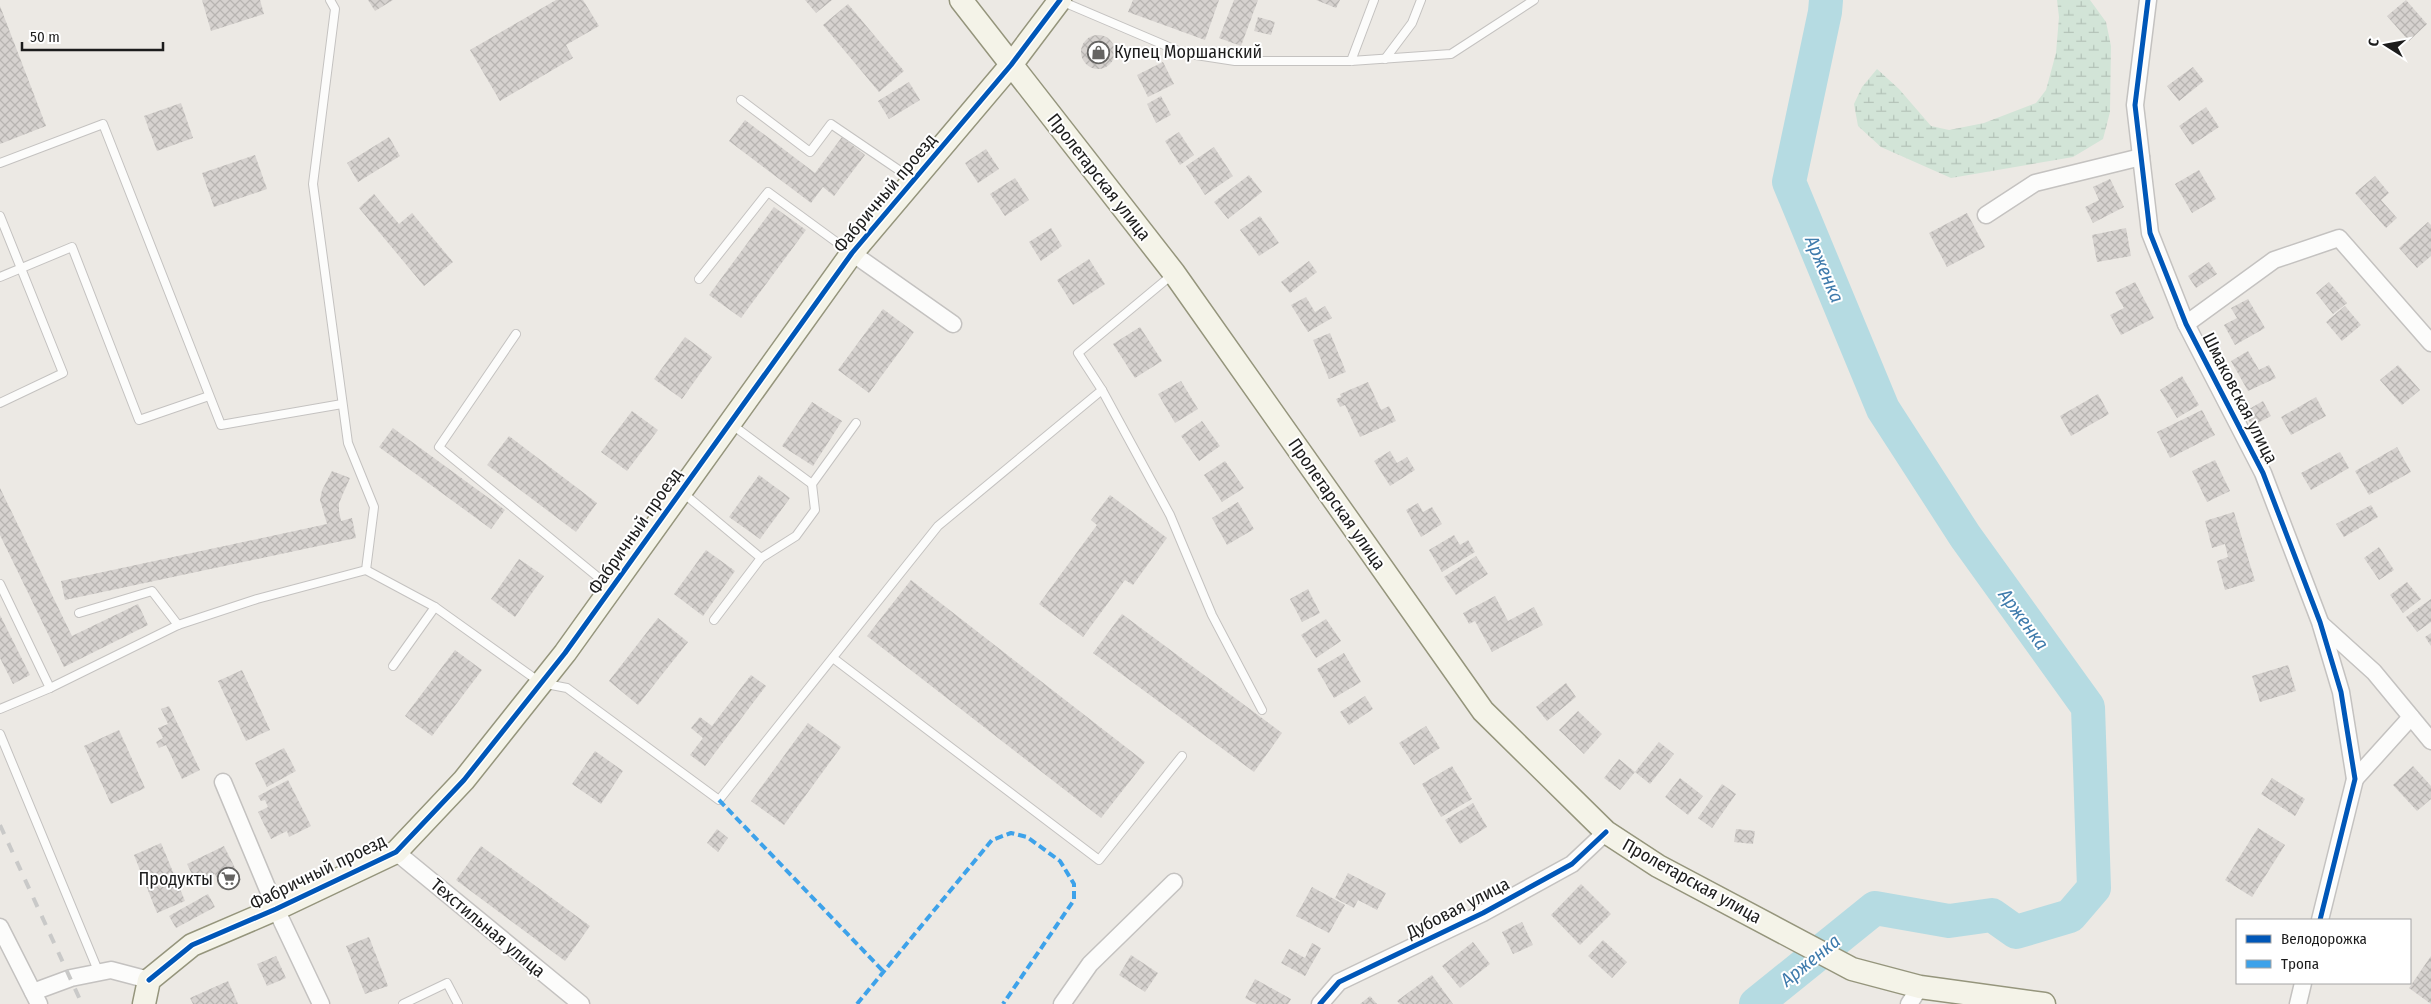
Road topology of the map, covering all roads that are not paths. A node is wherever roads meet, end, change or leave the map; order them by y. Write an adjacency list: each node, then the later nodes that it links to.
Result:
1 (330, 0): 29 (lane)
2 (961, 0): 10 (main road, Пролетарская улица)
3 (1060, 0): 9 (lane); 10 (main road, Фабричный проезд)
4 (1374, 0): 9 (lane)
5 (1421, 0): 8 (lane)
6 (1534, 0): 8 (lane)
7 (2148, 0): 12 (street, Шмаковская улица)
8 (1385, 59): 9 (lane)
9 (1351, 61)
10 (1011, 65): 14 (main road, Фабричный проезд); 19 (main road, Пролетарская улица)
11 (741, 100): 14 (lane)
12 (2141, 158): 15 (street); 23 (street, Шмаковская улица)
13 (0, 163): 27 (lane)
14 (913, 180): 17 (main road, Фабричный проезд)
15 (1986, 215)
16 (0, 216): 18 (lane)
17 (852, 253): 21 (lane); 22 (street); 30 (main road, Фабричный проезд)
18 (21, 268): 20 (lane); 27 (lane); 28 (lane)
19 (1174, 273): 26 (lane); 55 (main road, Пролетарская улица)
20 (0, 277)
21 (699, 279)
22 (952, 324)
23 (2186, 324): 25 (street); 41 (street, Шмаковская улица)
24 (516, 334): 37 (lane)
25 (2431, 343)
26 (1102, 390): 43 (lane); 48 (lane)
27 (209, 396): 29 (lane)
28 (0, 403)
29 (342, 404): 35 (lane)
30 (729, 423): 32 (lane); 33 (main road, Фабричный проезд)
31 (856, 423): 32 (lane)
32 (812, 484): 34 (lane)
33 (680, 491): 34 (lane); 37 (main road, Фабричный проезд)
34 (760, 558): 40 (lane)
35 (366, 570): 38 (lane); 42 (lane)
36 (0, 584): 46 (lane)
37 (611, 588): 45 (main road, Фабричный проезд)
38 (435, 607): 44 (lane); 45 (lane)
39 (80, 613): 42 (lane)
40 (714, 620)
41 (2320, 622): 49 (street, Шмаковская улица); 53 (street, Шмаковская улица)
42 (178, 625): 46 (lane)
43 (833, 658): 45 (lane); 52 (lane)
44 (392, 666)
45 (541, 683): 56 (main road, Фабричный проезд)
46 (50, 688): 47 (lane)
47 (0, 709)
48 (1262, 710)
49 (2411, 717): 51 (street, Шмаковская улица); 53 (street)
50 (0, 734): 61 (lane)
51 (2431, 741)
52 (1182, 756)
53 (2355, 779): 59 (street, Шмаковская улица)
54 (223, 782): 58 (street)
55 (1606, 832): 64 (main road, Пролетарская улица); 72 (street, Дубовая улица)
56 (396, 852): 58 (main road, Фабричный проезд); 70 (street, Техстильная улица)
57 (1174, 882): 71 (street)
58 (276, 909): 62 (main road, Фабричный проезд); 67 (street)
59 (2320, 919)
60 (0, 927): 65 (street)
61 (99, 973): 62 (street); 65 (street)
62 (149, 980): 66 (main road)
63 (2303, 984): 74 (street)
64 (1915, 996): 73 (main road, Пролетарская улица)
65 (36, 998)
66 (144, 1004)
67 (321, 1004)
68 (403, 1004): 69 (lane)
69 (458, 1004)
70 (581, 1004)
71 (1062, 1004)
72 (1320, 1004)
73 (2044, 1004)
74 (2298, 1004)

